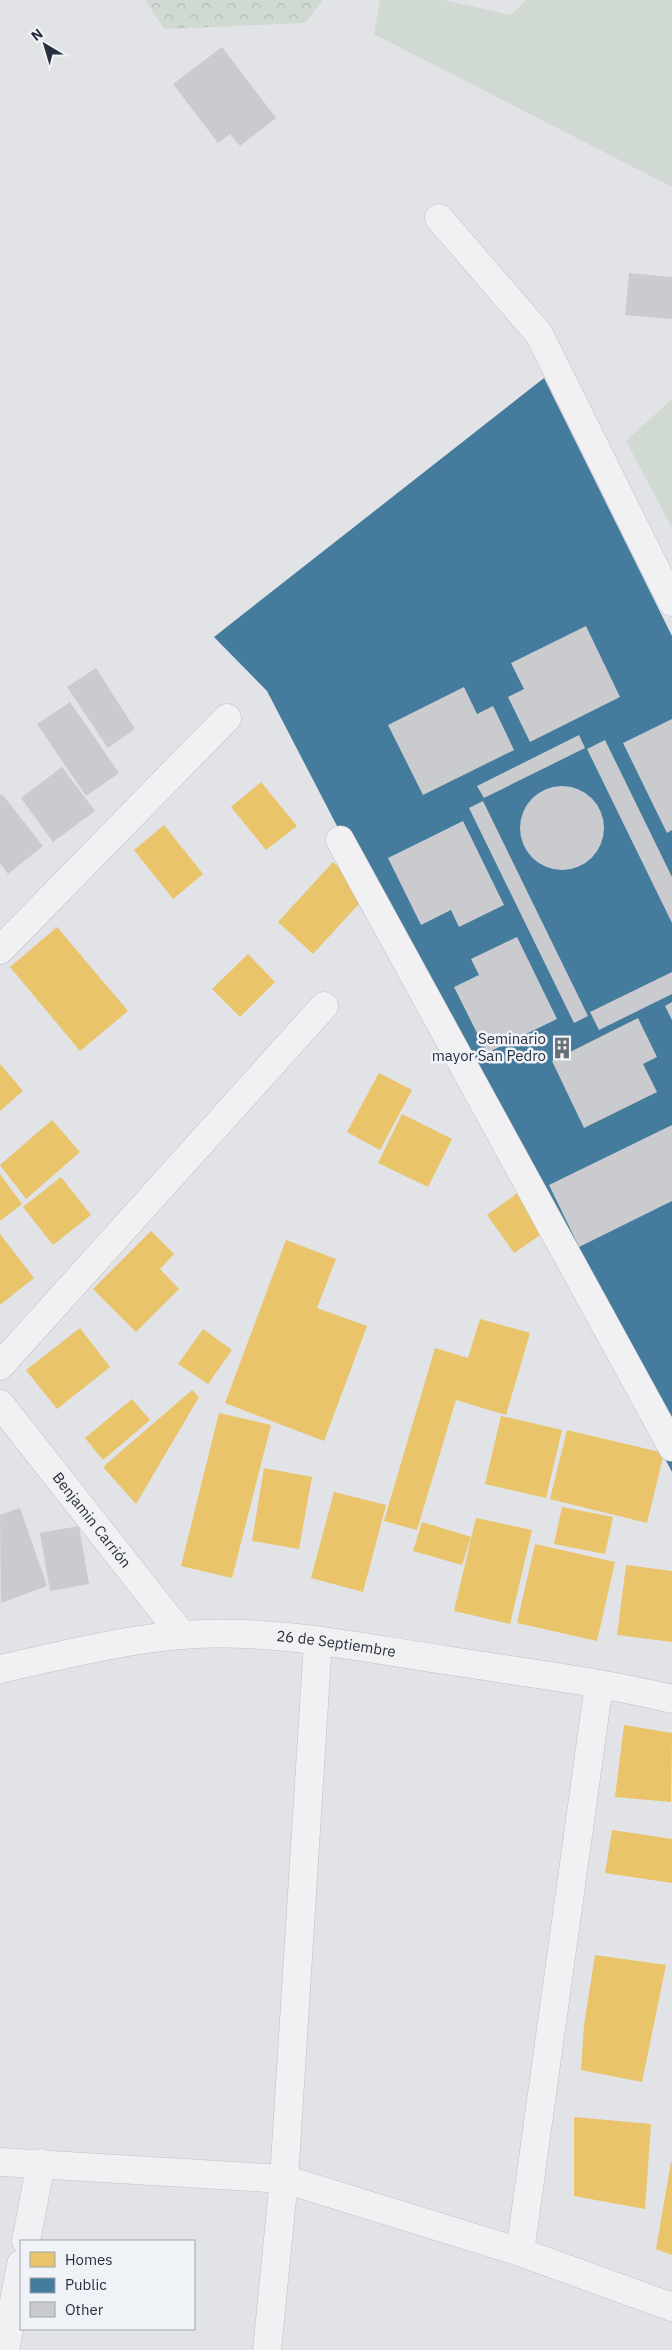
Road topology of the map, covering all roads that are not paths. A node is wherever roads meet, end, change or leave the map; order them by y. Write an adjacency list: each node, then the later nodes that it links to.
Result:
1 (438, 218): 2 (street)
2 (672, 602)
3 (227, 718): 5 (street)
4 (340, 840): 9 (street)
5 (0, 950)
6 (324, 1006): 7 (street)
7 (0, 1366)
8 (0, 1404): 10 (street, Benjamin Carrión)
9 (672, 1447)
10 (182, 1635): 11 (street, 26 de Septiembre); 12 (street, 26 de Septiembre)
11 (318, 1641): 13 (street, 26 de Septiembre); 17 (street)
12 (0, 1669)
13 (599, 1684): 14 (street, 26 de Septiembre); 19 (street)
14 (672, 1699)
15 (0, 2162): 16 (street)
16 (40, 2163): 17 (street); 18 (street)
17 (284, 2179): 19 (street); 23 (street)
18 (26, 2240)
19 (520, 2252): 21 (street)
20 (20, 2269): 22 (street)
21 (672, 2307)
22 (5, 2350)
23 (267, 2350)

